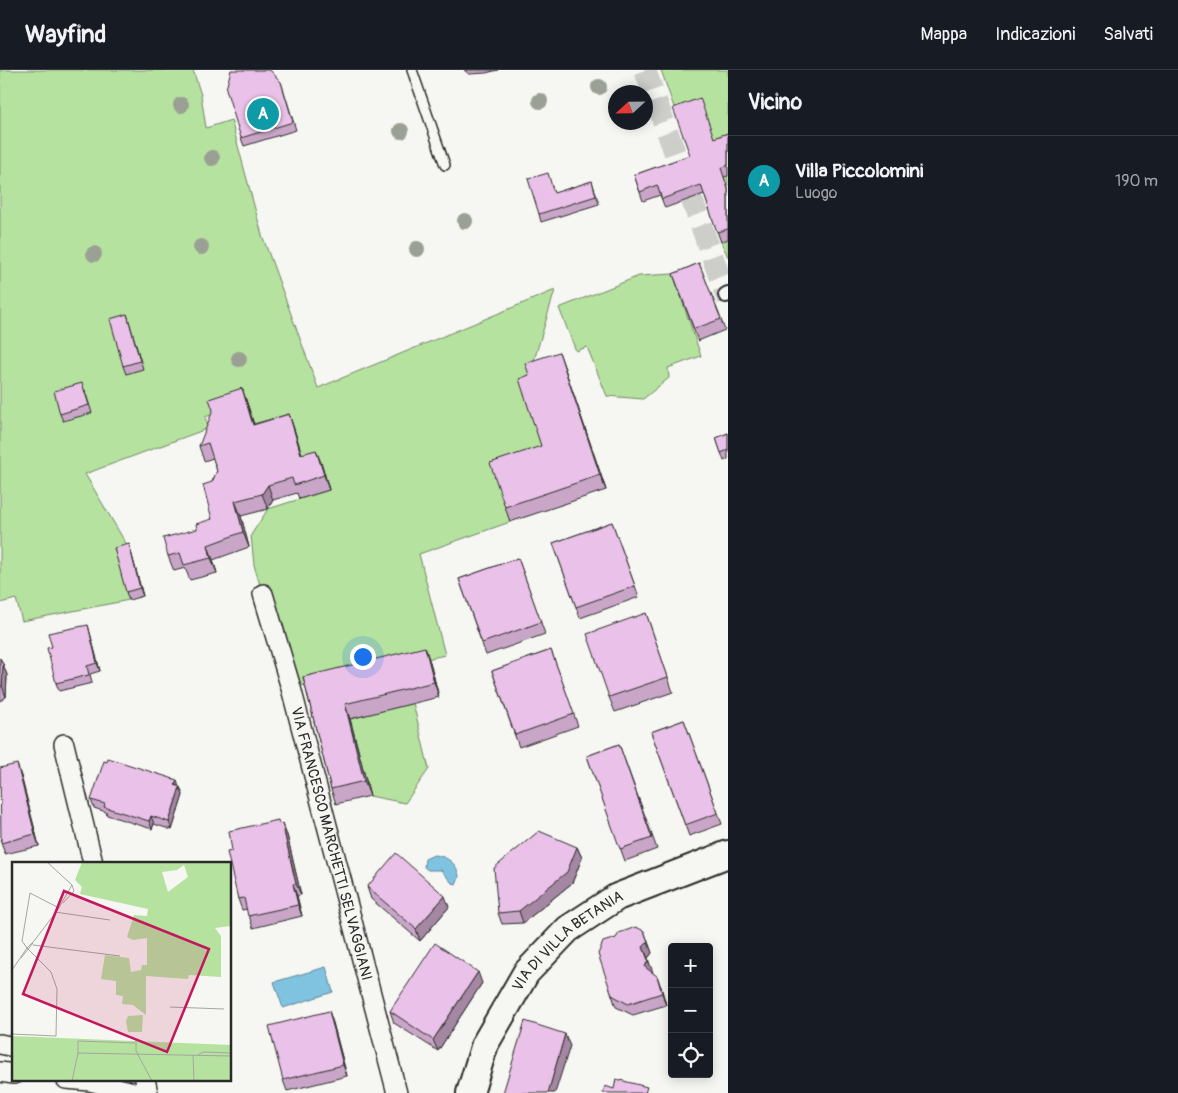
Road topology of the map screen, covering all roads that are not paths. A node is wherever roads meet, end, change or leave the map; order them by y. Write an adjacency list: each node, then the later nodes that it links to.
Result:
1 (412, 70): 2 (lane)
2 (445, 165)
3 (263, 594): 12 (street, VIA FRANCESCO MARCHETTI SELVAGGIANI)
4 (64, 744): 6 (street)
5 (728, 854): 13 (main road, VIA DI VILLA BETANIA)
6 (93, 862)
7 (88, 1080): 9 (street)
8 (145, 1080): 11 (street)
9 (115, 1090): 10 (street)
10 (136, 1093)
11 (148, 1093)
12 (397, 1093)
13 (470, 1093)

